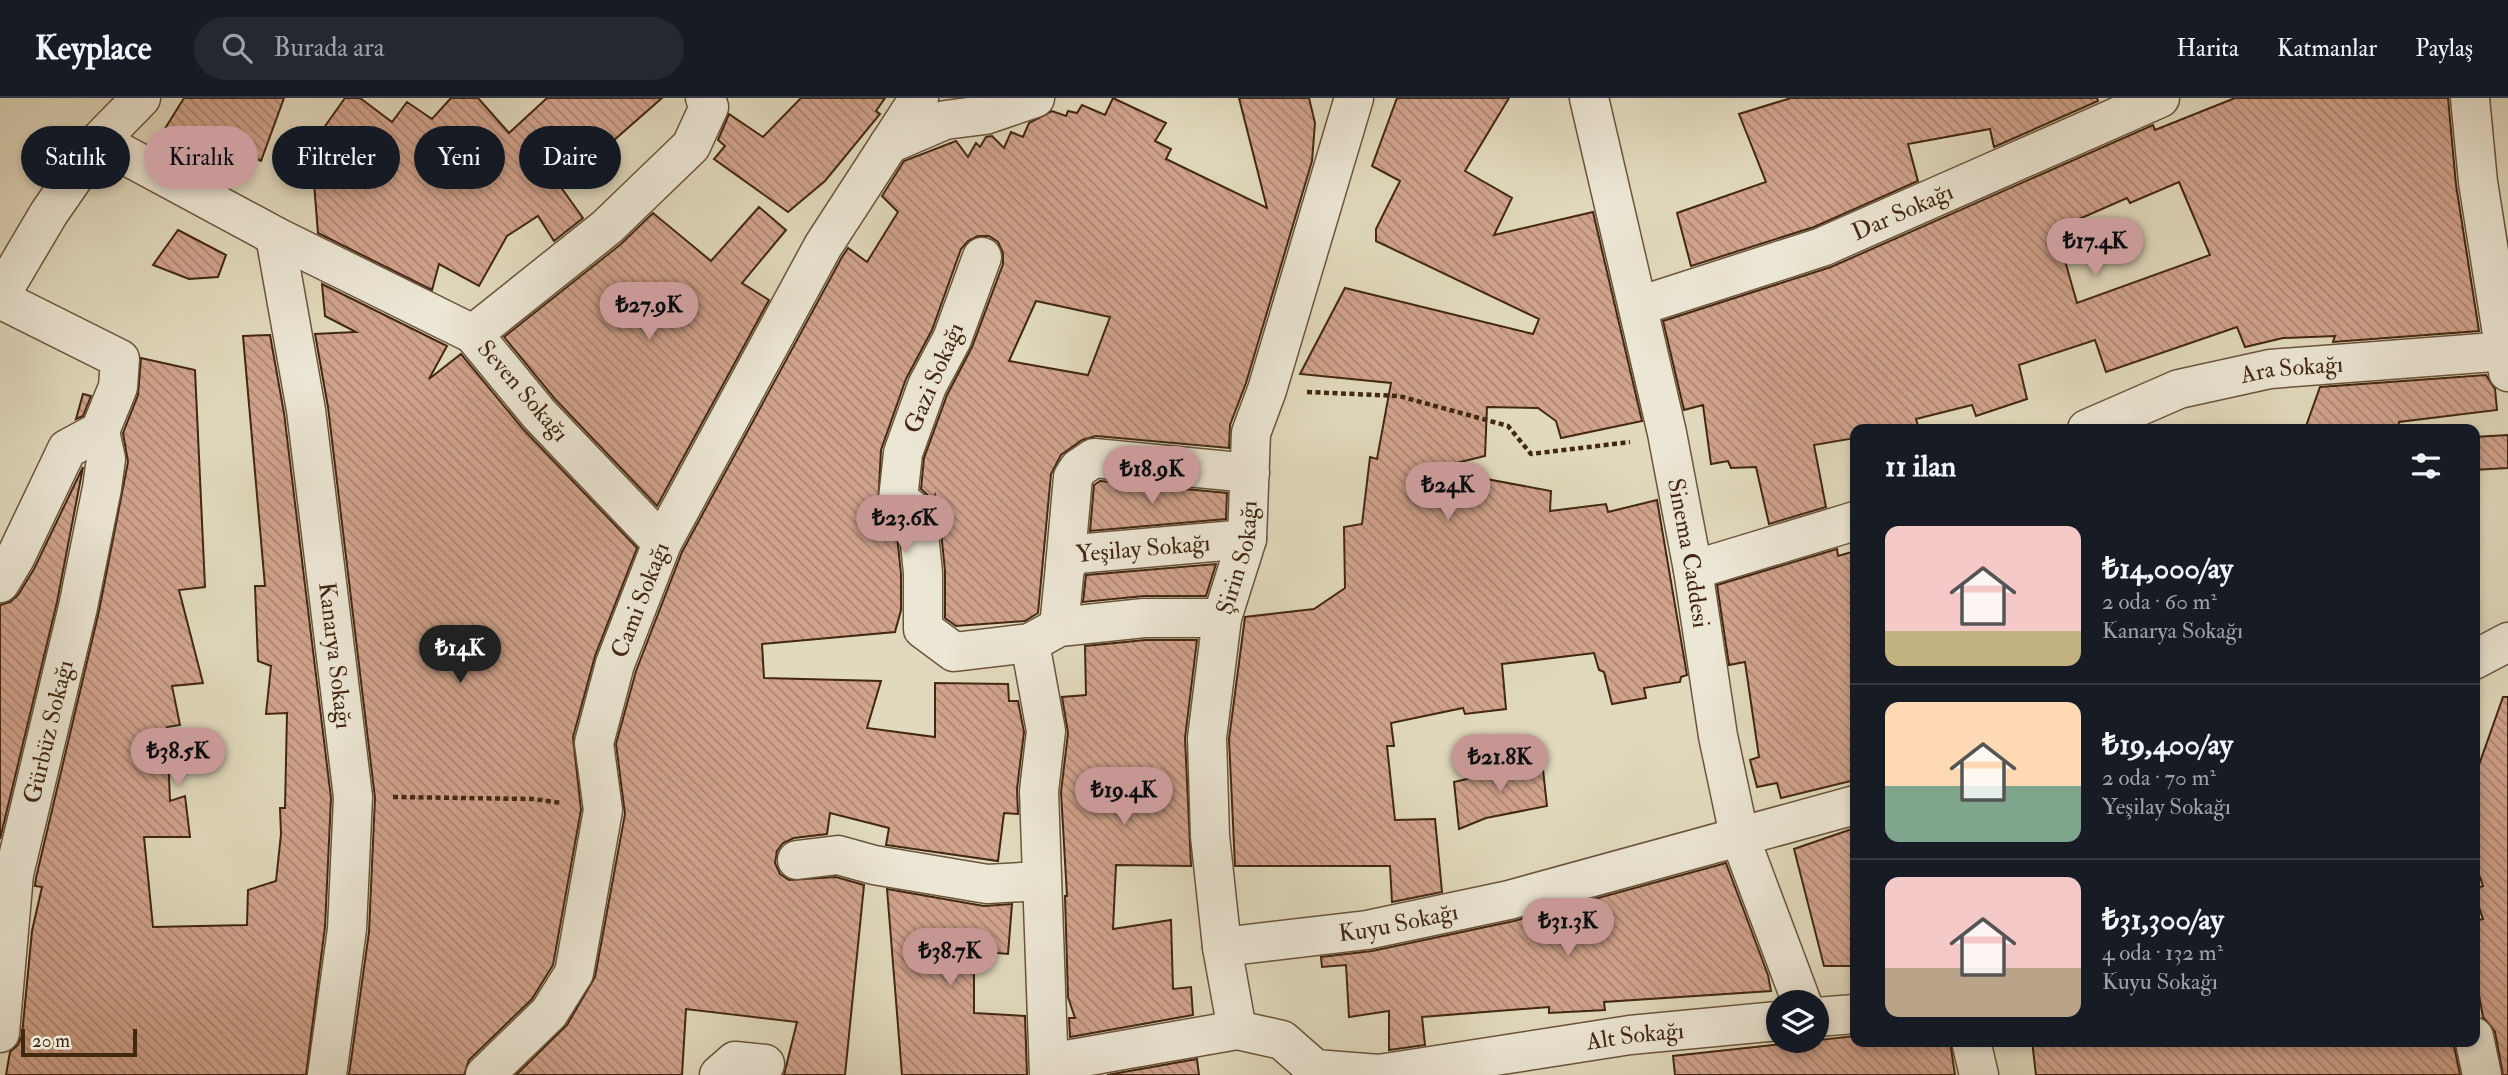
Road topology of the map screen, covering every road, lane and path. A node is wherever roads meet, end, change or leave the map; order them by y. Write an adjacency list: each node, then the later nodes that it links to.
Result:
1 (114, 98): 11 (street)
2 (141, 98): 12 (street)
3 (705, 98): 20 (street, Seven Sokağı)
4 (919, 98): 13 (street, Cami Sokağı)
5 (1035, 98): 10 (street)
6 (1354, 98): 22 (street, Şirin Sokağı)
7 (1589, 98): 19 (street, Sinema Caddesi)
8 (2160, 98): 19 (street, Dar Sokağı)
9 (2470, 98): 21 (street)
10 (979, 106): 13 (street)
11 (104, 126)
12 (114, 126)
13 (889, 144): 29 (street, Cami Sokağı)
14 (130, 158): 16 (street)
15 (66, 189): 18 (street)
16 (275, 236): 20 (street); 37 (street, Kanarya Sokağı)
17 (982, 257): 34 (street, Gazi Sokağı)
18 (0, 297): 24 (street)
19 (1639, 306): 25 (street, Sinema Caddesi)
20 (473, 334): 29 (street, Seven Sokağı)
21 (2507, 358): 23 (street, Ara Sokağı)
22 (1267, 390): 25 (path); 26 (street, Şirin Sokağı)
23 (2098, 424)
24 (100, 431): 32 (street); 49 (street, Gürbüz Sokağı)
25 (1667, 433): 31 (street, Sinema Caddesi)
26 (1250, 473): 28 (street, Şirin Sokağı); 30 (street)
27 (1850, 523): 31 (street)
28 (1247, 539): 30 (street, Yeşilay Sokağı); 33 (street, Şirin Sokağı)
29 (663, 543): 39 (street, Cami Sokağı)
30 (1065, 566): 34 (street, Yeşilay Sokağı)
31 (1693, 570): 40 (street, Sinema Caddesi)
32 (0, 583)
33 (1222, 618): 34 (street); 43 (street, Şirin Sokağı)
34 (1045, 635): 42 (street, Yeşilay Sokağı)
35 (2508, 642): 36 (street)
36 (2480, 657)
37 (353, 797): 39 (path); 54 (street, Kanarya Sokağı)
38 (1850, 806): 40 (street, Kuyu Sokağı)
39 (603, 810): 55 (street, Cami Sokağı)
40 (1739, 835): 43 (street, Kuyu Sokağı); 44 (street, Sinema Caddesi)
41 (797, 860): 42 (street)
42 (1040, 881): 53 (street, Yeşilay Sokağı)
43 (1222, 947): 48 (street, Şirin Sokağı)
44 (1797, 990)
45 (1850, 1014): 46 (street)
46 (1829, 1016)
47 (1766, 1022): 48 (street, Alt Sokağı)
48 (1237, 1030): 53 (street, Alt Sokağı)
49 (0, 1033)
50 (1972, 1047): 57 (street)
51 (2476, 1047): 58 (street)
52 (765, 1063): 56 (street)
53 (1049, 1069)
54 (327, 1075)
55 (485, 1075)
56 (719, 1075)
57 (1979, 1075)
58 (2482, 1075)

